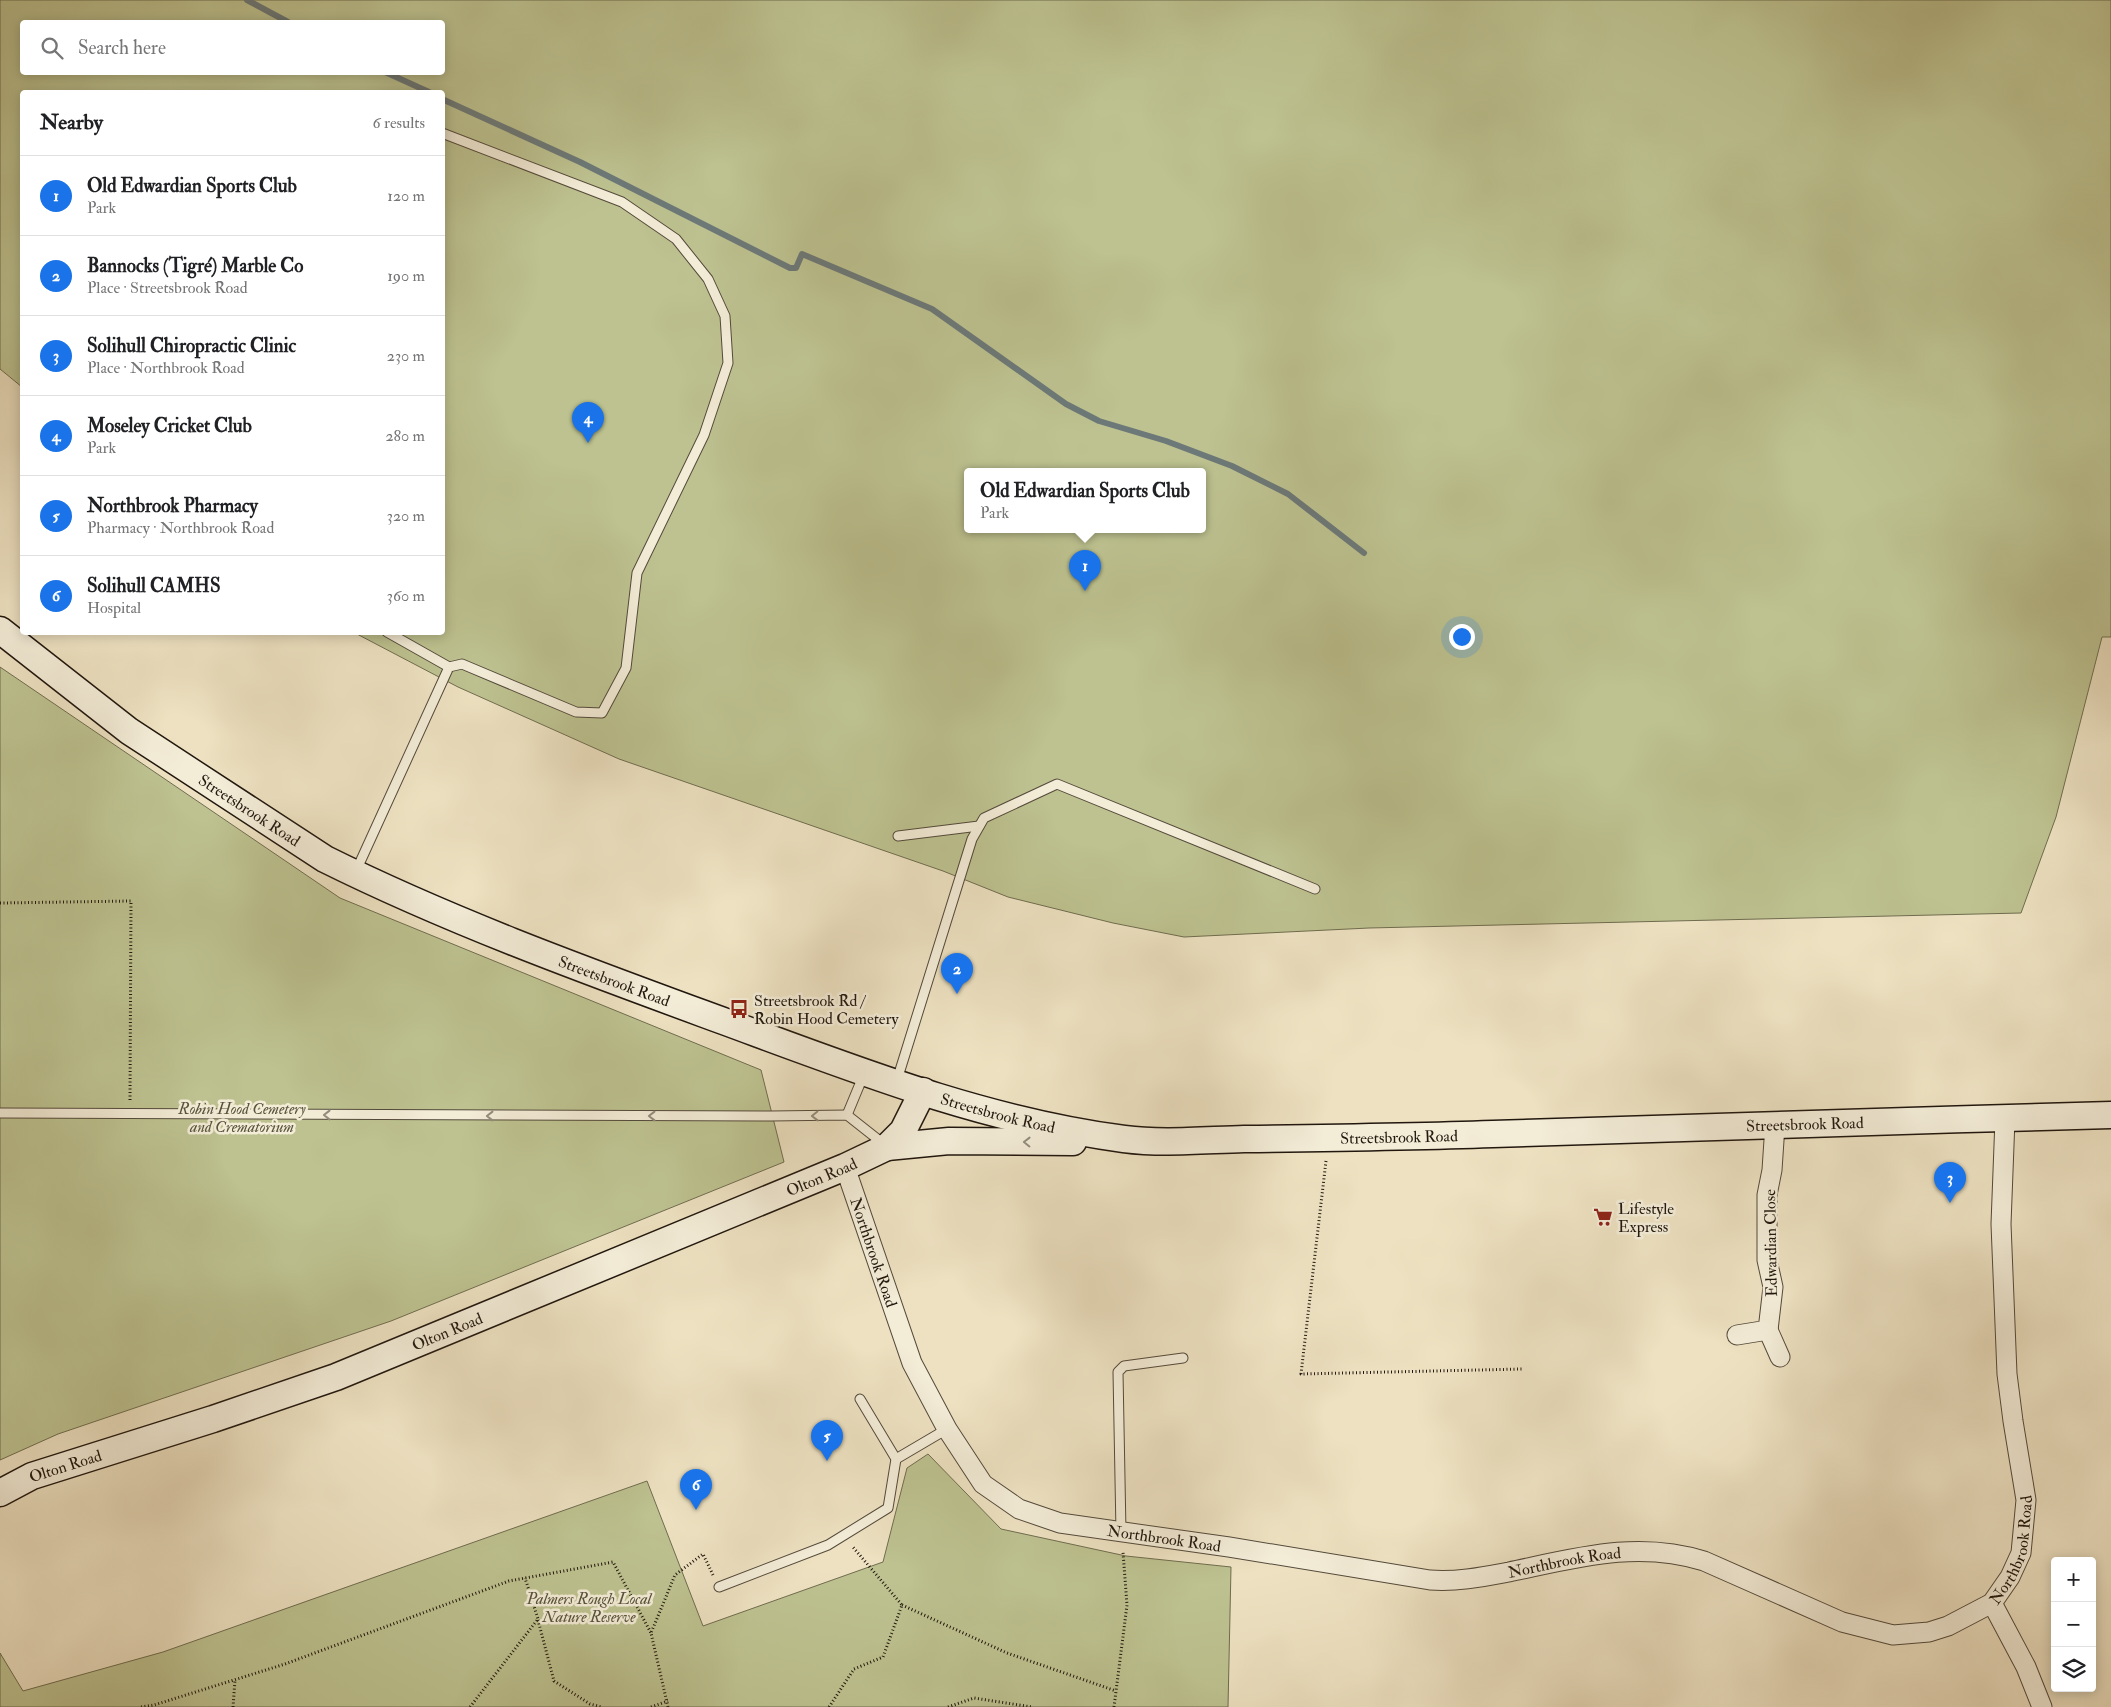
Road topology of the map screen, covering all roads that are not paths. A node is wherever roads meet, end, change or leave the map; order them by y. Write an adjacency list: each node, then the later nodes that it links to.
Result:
1 (445, 134): 4 (lane)
2 (0, 630): 7 (main road, Streetsbrook Road)
3 (392, 635): 4 (lane)
4 (449, 667): 7 (lane)
5 (979, 826): 6 (lane); 8 (lane); 10 (lane)
6 (898, 836)
7 (354, 874): 9 (main road, Streetsbrook Road)
8 (1315, 889)
9 (864, 1073): 10 (main road, Streetsbrook Road); 13 (lane)
10 (896, 1082): 11 (main road, Streetsbrook Road)
11 (923, 1091): 17 (main road, Streetsbrook Road); 18 (main road, Olton Road)
12 (0, 1113): 13 (lane, one-way to 12)
13 (846, 1115): 18 (lane)
14 (2111, 1116): 15 (main road, Streetsbrook Road)
15 (2005, 1118): 16 (main road, Streetsbrook Road); 30 (street, Northbrook Road)
16 (1775, 1125): 17 (main road, Streetsbrook Road); 20 (street, Edwardian Close)
17 (1128, 1140): 18 (main road, Olton Road, one-way to 18)
18 (887, 1147): 19 (main road, Olton Road)
19 (845, 1166): 25 (street, Northbrook Road); 27 (main road, Olton Road)
20 (1768, 1330): 21 (street); 22 (street)
21 (1737, 1334)
22 (1780, 1357)
23 (1183, 1358): 28 (lane)
24 (860, 1399): 26 (lane)
25 (947, 1430): 26 (lane); 28 (street, Northbrook Road)
26 (896, 1459): 29 (lane)
27 (0, 1493)
28 (1121, 1532): 30 (street, Northbrook Road)
29 (719, 1587)
30 (1992, 1603): 31 (street)
31 (2042, 1707)

